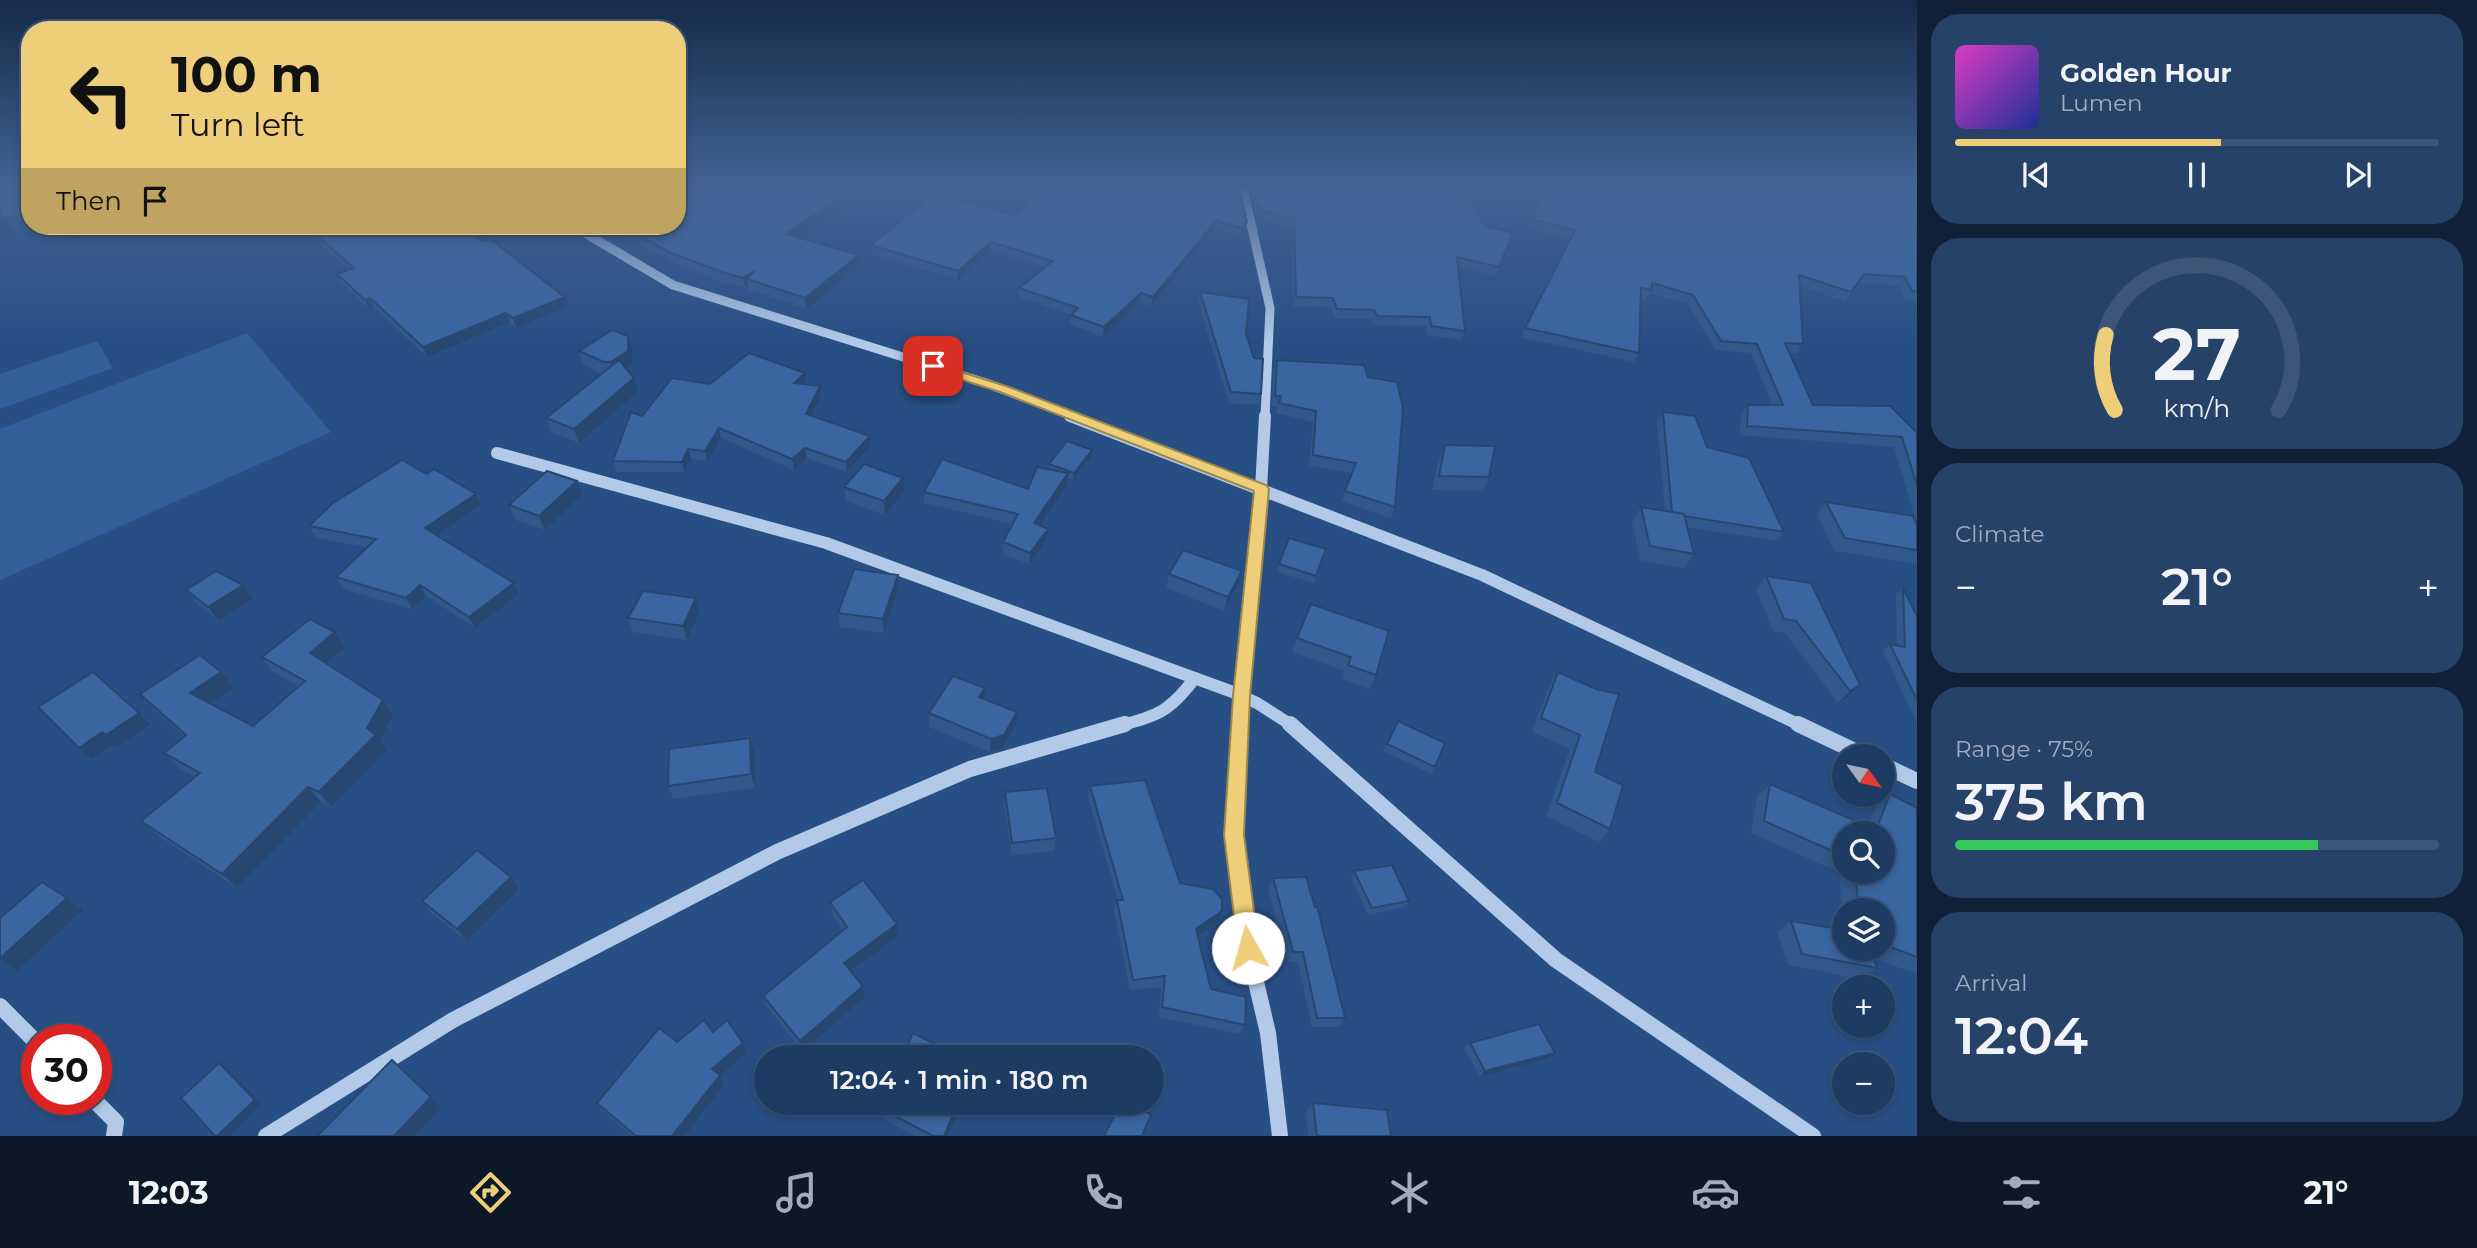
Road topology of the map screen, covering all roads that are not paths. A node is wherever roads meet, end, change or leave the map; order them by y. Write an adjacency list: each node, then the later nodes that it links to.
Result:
1 (591, 237): 4 (street)
2 (1254, 237): 4 (street)
3 (497, 453): 5 (street)
4 (1261, 489): 6 (street); 7 (street)
5 (1195, 678): 6 (street); 14 (street)
6 (1241, 696): 15 (street); 16 (street)
7 (1840, 744)
8 (1895, 771): 9 (street)
9 (1917, 781)
10 (0, 1006): 11 (street)
11 (21, 1026)
12 (109, 1115): 13 (street)
13 (114, 1136)
14 (266, 1136)
15 (1280, 1136)
16 (1813, 1136)

